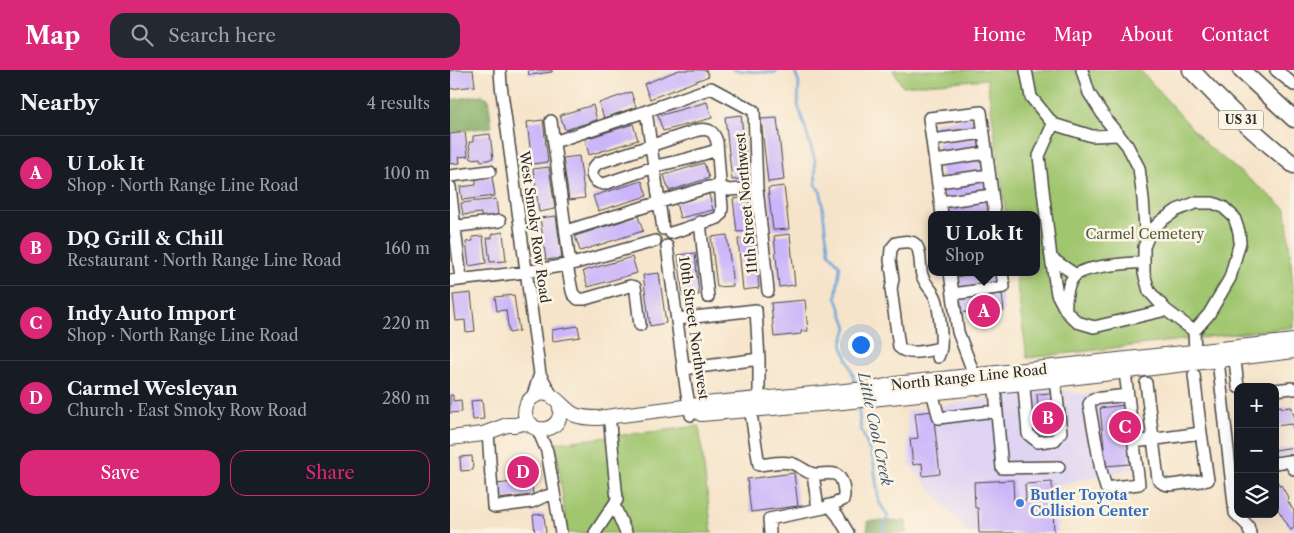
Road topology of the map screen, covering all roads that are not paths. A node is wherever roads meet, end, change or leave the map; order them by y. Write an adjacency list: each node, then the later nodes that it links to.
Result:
1 (495, 70): 8 (street, West Smoky Row Road)
2 (500, 70): 8 (street, West Smoky Row Road)
3 (1026, 70): 13 (street)
4 (1082, 70): 15 (street)
5 (1191, 70): 22 (highway, US 31)
6 (1240, 70): 11 (highway, US 31)
7 (1276, 70): 9 (street)
8 (500, 85): 47 (street, West Smoky Row Road)
9 (1294, 85)
10 (646, 111): 17 (street); 18 (street); 30 (street, 11th Street Northwest)
11 (1294, 119)
12 (551, 121): 17 (street)
13 (1053, 124): 15 (street); 44 (street)
14 (984, 133): 16 (street); 16 (street); 20 (street)
15 (1119, 135): 42 (street)
16 (932, 140): 21 (street)
17 (554, 142): 39 (street)
18 (651, 145): 19 (street); 23 (street); 23 (street)
19 (717, 150): 23 (street); 29 (street)
20 (986, 153): 21 (street); 25 (street)
21 (935, 161): 27 (street)
22 (1294, 165)
23 (654, 167): 32 (street)
24 (490, 171): 26 (street)
25 (989, 175): 27 (street); 31 (street)
26 (450, 176)
27 (938, 182): 33 (street)
28 (450, 187): 38 (street)
29 (720, 187): 30 (street); 32 (street); 37 (street)
30 (757, 188): 52 (street, 11th Street Northwest)
31 (992, 195): 33 (street); 35 (street)
32 (659, 202): 39 (street); 40 (street)
33 (940, 202): 34 (street)
34 (941, 211)
35 (994, 211)
36 (500, 221): 38 (street)
37 (700, 222): 40 (street); 54 (street)
38 (453, 227): 51 (street)
39 (566, 231): 46 (street)
40 (667, 231): 41 (street); 43 (street)
41 (655, 240): 43 (street); 46 (street)
42 (1146, 243): 45 (street); 59 (street)
43 (667, 246): 57 (street, 10th Street Northwest)
44 (1051, 258): 48 (street); 56 (street)
45 (1144, 262): 48 (street); 55 (street)
46 (568, 265): 47 (street); 58 (street)
47 (526, 272): 51 (street); 69 (street, West Smoky Row Road)
48 (1076, 275): 56 (street)
49 (952, 276): 53 (street)
50 (1003, 276): 53 (street)
51 (456, 280)
52 (768, 291)
53 (953, 294): 74 (street)
54 (708, 297)
55 (1166, 310): 56 (street); 59 (street)
56 (1066, 311)
57 (677, 319): 66 (street); 68 (street, 10th Street Northwest)
58 (640, 326)
59 (1194, 331): 63 (street)
60 (1294, 341): 64 (main road, North Range Line Road)
61 (1294, 351): 64 (main road, North Range Line Road)
62 (939, 352): 62 (street)
63 (1195, 352): 65 (main road, North Range Line Road); 67 (main road, North Range Line Road)
64 (1234, 353): 65 (main road, North Range Line Road); 76 (street)
65 (1217, 355): 67 (main road, North Range Line Road); 83 (street)
66 (759, 360): 68 (street); 87 (street)
67 (1124, 365): 71 (main road, North Range Line Road); 73 (main road, North Range Line Road); 81 (street)
68 (684, 369): 88 (street, 10th Street Northwest)
69 (540, 374): 85 (street, West Smoky Row Road); 86 (street, West Smoky Row Road)
70 (1194, 375): 95 (street)
71 (1058, 379): 73 (main road, North Range Line Road); 73 (street); 84 (street)
72 (994, 380): 73 (main road, North Range Line Road); 74 (main road, North Range Line Road); 89 (street)
73 (1021, 381)
74 (976, 382): 79 (main road, North Range Line Road); 80 (main road, North Range Line Road)
75 (1146, 383): 97 (street)
76 (1238, 383)
77 (1294, 389): 78 (street)
78 (1279, 390)
79 (932, 392): 80 (main road, North Range Line Road); 89 (street)
80 (878, 393): 87 (main road, North Range Line Road)
81 (1127, 394): 98 (street); 98 (street)
82 (1234, 394): 83 (street)
83 (1222, 395): 102 (street)
84 (1062, 396)
85 (556, 399): 86 (main road); 88 (main road, North Range Line Road); 92 (main road)
86 (528, 402): 91 (main road); 93 (main road)
87 (754, 404): 88 (main road, North Range Line Road); 105 (street)
88 (690, 410): 90 (main road, North Range Line Road)
89 (997, 413): 101 (street)
90 (610, 424): 92 (main road, North Range Line Road); 107 (street)
91 (507, 425): 93 (main road); 94 (main road)
92 (554, 425): 93 (main road); 99 (street)
93 (534, 426): 99 (street)
94 (488, 432): 96 (main road); 106 (street)
95 (1201, 433): 97 (street); 97 (street)
96 (450, 438)
97 (1153, 440): 98 (street)
98 (1134, 442)
99 (547, 451): 106 (street)
100 (1279, 462): 103 (street)
101 (1059, 467)
102 (1234, 468)
103 (1294, 469)
104 (1234, 473): 109 (street)
105 (813, 474): 108 (street); 108 (street)
106 (554, 494): 110 (street)
107 (614, 505): 111 (street); 112 (street)
108 (824, 507): 113 (street); 114 (street)
109 (1249, 530)
110 (561, 533)
111 (595, 533)
112 (626, 533)
113 (770, 533)
114 (848, 533)

